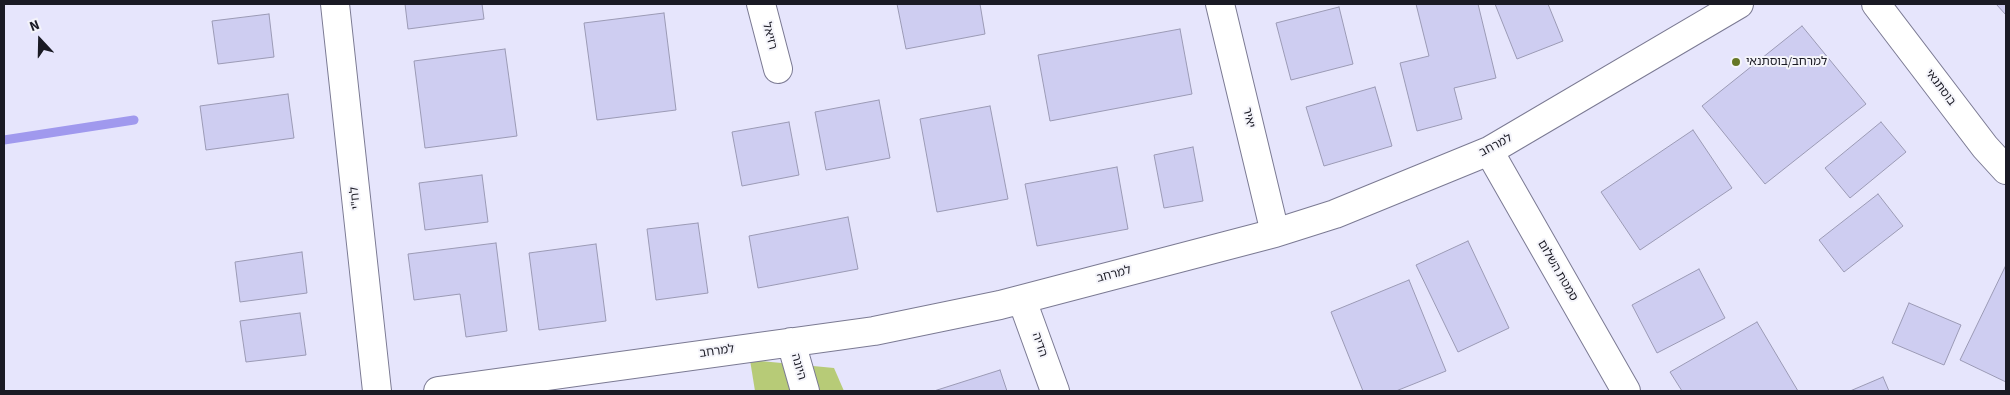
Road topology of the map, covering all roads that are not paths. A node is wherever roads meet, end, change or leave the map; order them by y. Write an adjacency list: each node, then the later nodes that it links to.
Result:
1 (335, 4): 13 (street, לח"י)
2 (761, 4): 6 (street, רזיאל)
3 (1220, 4): 9 (street, יאיר)
4 (1739, 4): 7 (street, למרחב)
5 (1876, 4): 8 (street, בוסתנאי)
6 (778, 69)
7 (1489, 151): 9 (street, למרחב); 17 (street, סמטת השלום)
8 (2006, 170)
9 (1275, 233): 10 (street, למרחב)
10 (1022, 300): 11 (street, למרחב); 16 (street, הדיה)
11 (791, 342): 12 (street, למרחב); 15 (street, היונה)
12 (550, 383): 14 (street, למרחב)
13 (377, 391)
14 (438, 391)
15 (805, 391)
16 (1055, 391)
17 (1626, 391)

